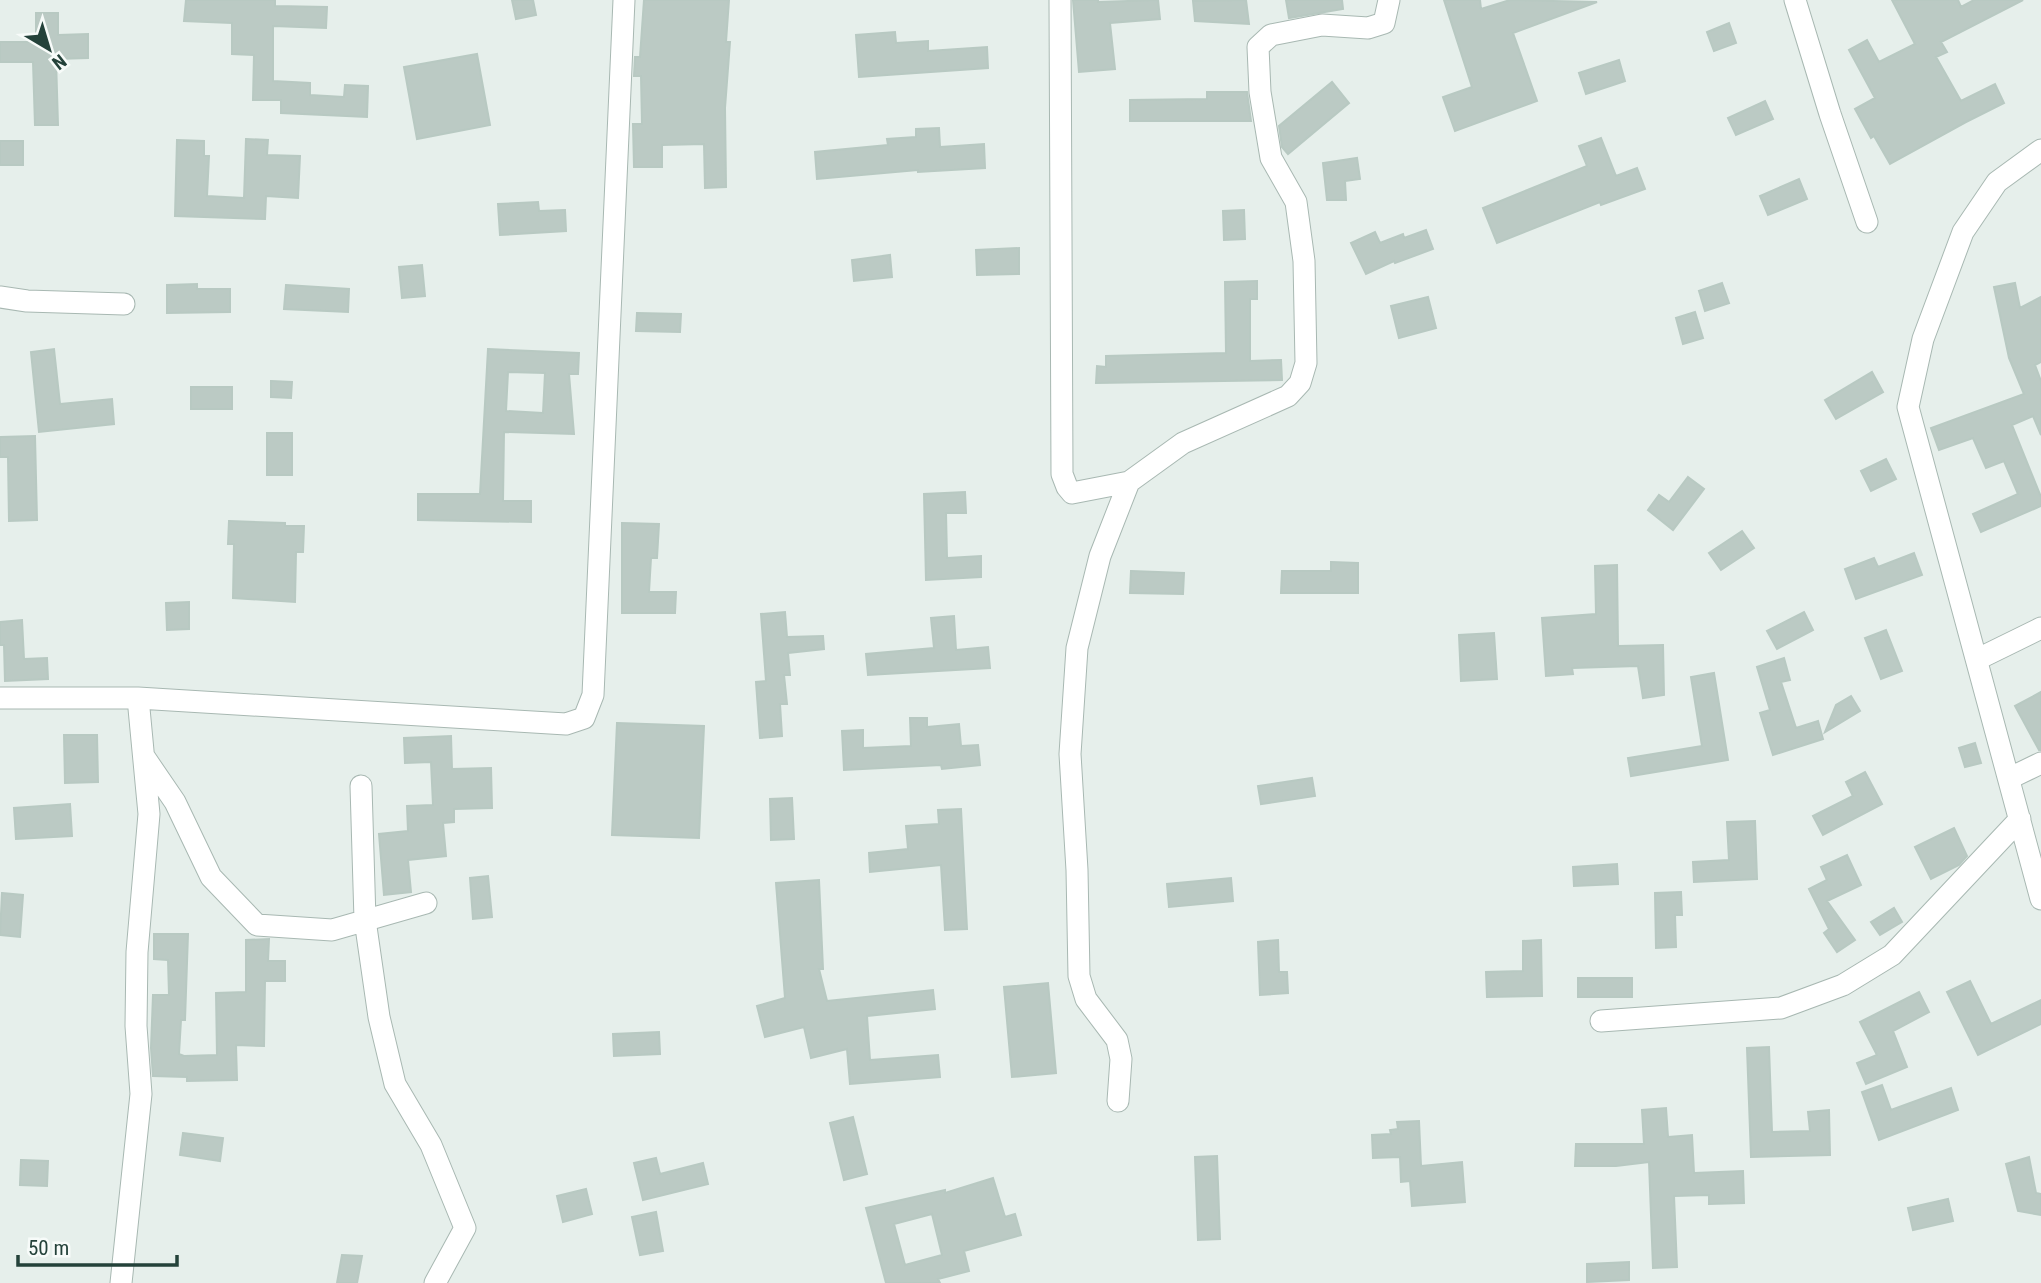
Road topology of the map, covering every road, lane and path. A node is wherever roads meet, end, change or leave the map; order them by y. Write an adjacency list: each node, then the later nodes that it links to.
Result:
1 (624, 0): 13 (street)
2 (1060, 0): 9 (street)
3 (1389, 0): 9 (street)
4 (1795, 0): 6 (street)
5 (2041, 150): 11 (street)
6 (1867, 222)
7 (0, 297): 8 (street)
8 (124, 304)
9 (1129, 482): 23 (street)
10 (2041, 628): 11 (street)
11 (1978, 659): 16 (street)
12 (0, 698): 13 (street)
13 (138, 698): 14 (street)
14 (143, 756): 21 (street); 24 (street)
15 (2041, 763): 16 (street)
16 (2010, 778): 18 (street)
17 (361, 786): 21 (street)
18 (2020, 819): 19 (street); 22 (street)
19 (2041, 900)
20 (426, 903): 21 (street)
21 (365, 920): 25 (street)
22 (1601, 1021)
23 (1118, 1101)
24 (121, 1283)
25 (435, 1283)

